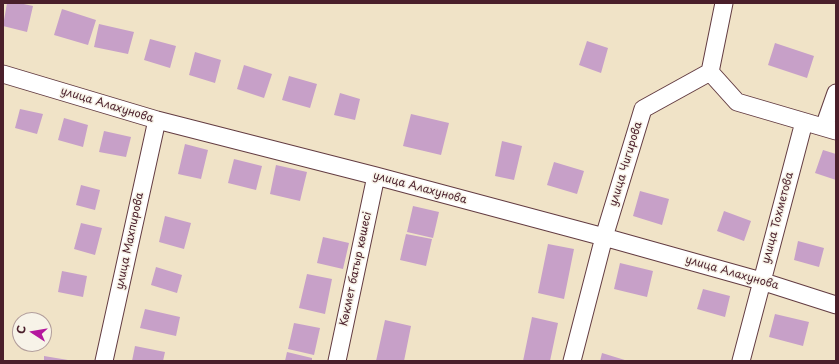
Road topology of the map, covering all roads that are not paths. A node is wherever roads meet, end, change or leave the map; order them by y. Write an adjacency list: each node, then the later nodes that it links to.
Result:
1 (724, 3): 2 (street)
2 (710, 72): 6 (street); 9 (street, улица Чигирова)
3 (3, 74): 5 (street, улица Алахунова)
4 (836, 93): 7 (street)
5 (157, 120): 8 (street, улица Алахунова); 12 (street, улица Махпирова)
6 (804, 122): 7 (street); 10 (street, улица Тохметова)
7 (830, 129)
8 (376, 176): 9 (street, улица Алахунова); 13 (street, Көкмет батыр көшесі)
9 (604, 236): 10 (street, улица Алахунова); 14 (street, улица Чигирова)
10 (761, 281): 11 (street, улица Алахунова); 15 (street, улица Тохметова)
11 (836, 305)
12 (104, 361)
13 (337, 361)
14 (572, 361)
15 (741, 361)

